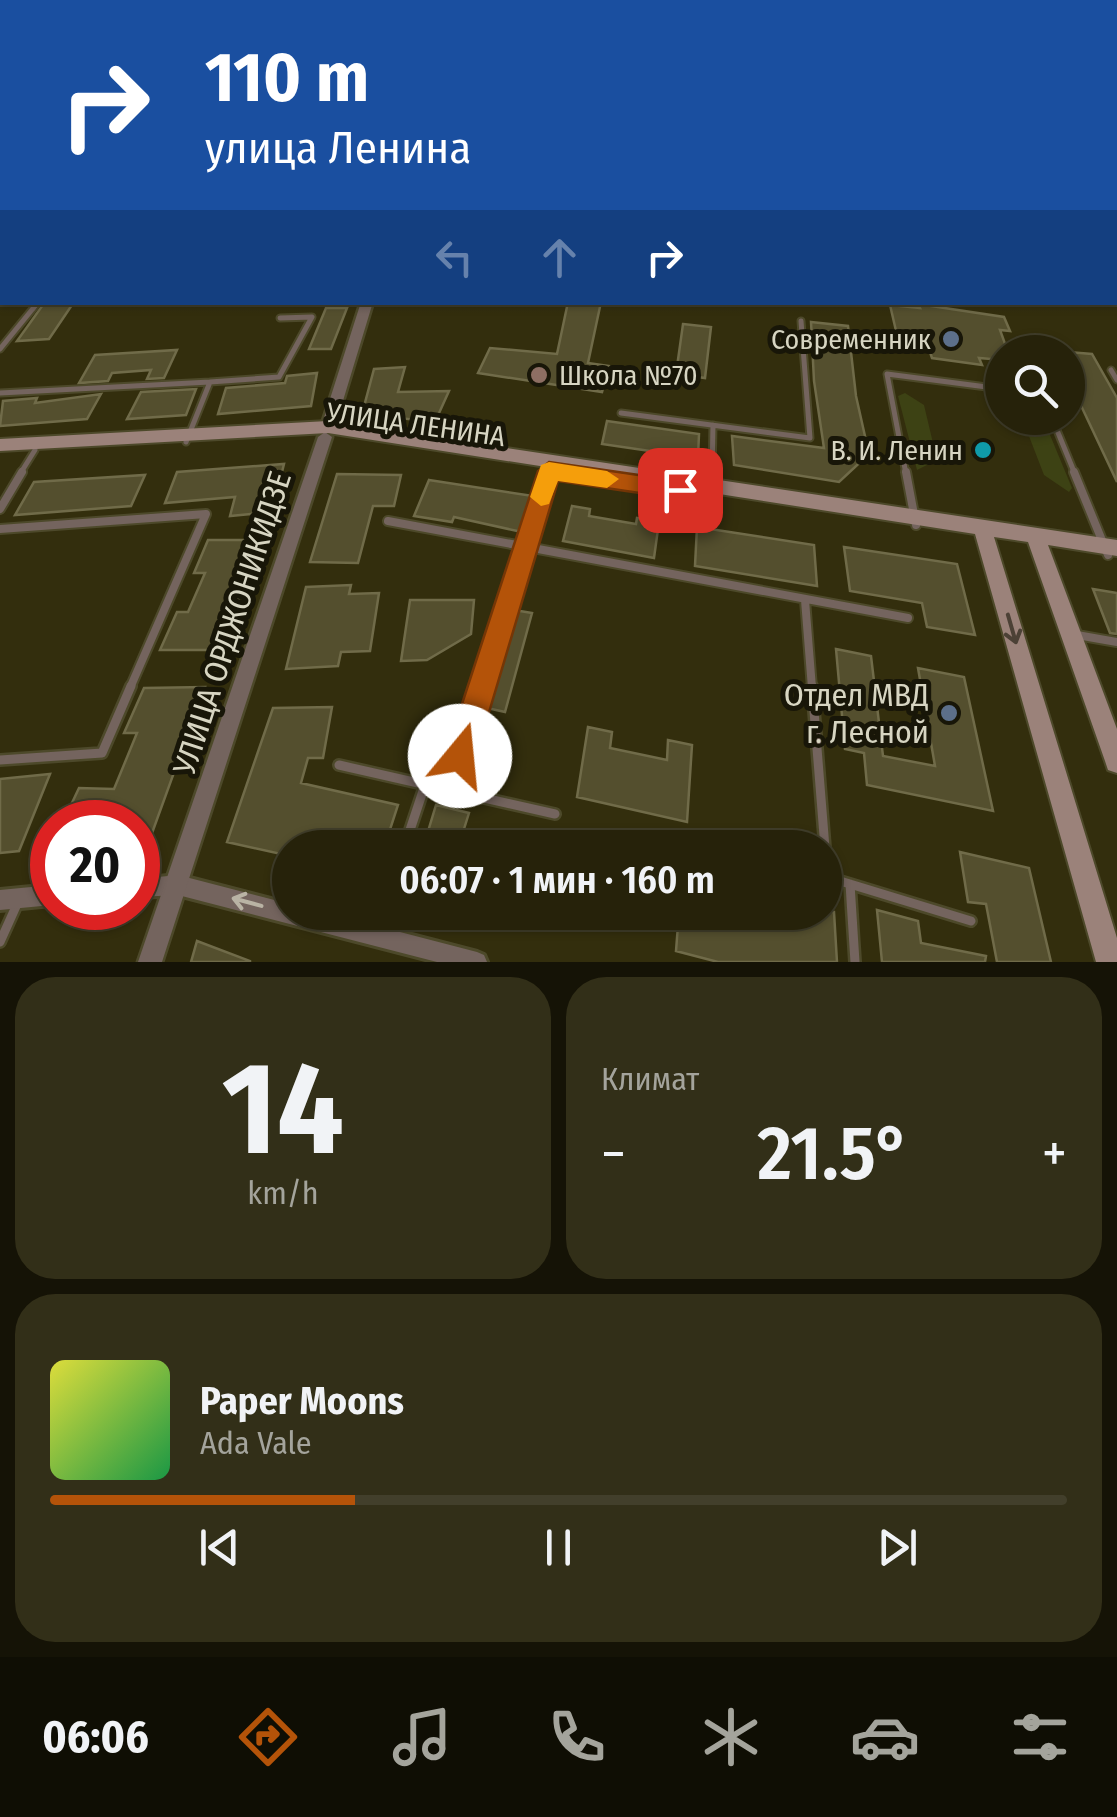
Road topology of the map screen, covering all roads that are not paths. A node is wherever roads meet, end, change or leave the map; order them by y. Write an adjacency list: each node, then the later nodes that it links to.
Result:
1 (36, 305): 5 (lane)
2 (366, 305): 13 (street, УЛИЦА ОРДЖОНИКИДЗЕ)
3 (280, 318): 8 (lane)
4 (801, 321): 12 (lane)
5 (0, 349)
6 (1111, 370): 7 (lane)
7 (1117, 380)
8 (210, 382): 10 (lane); 15 (lane)
9 (985, 387): 21 (lane)
10 (0, 393)
11 (621, 413): 12 (lane)
12 (713, 425): 19 (lane)
13 (327, 432): 15 (main road, УЛИЦА ЛЕНИНА); 18 (main road, УЛИЦА ЛЕНИНА); 41 (street, УЛИЦА ОРДЖОНИКИДЗЕ)
14 (1060, 435): 27 (lane)
15 (187, 438): 16 (main road, УЛИЦА ЛЕНИНА)
16 (37, 446): 17 (main road, УЛИЦА ЛЕНИНА); 20 (lane)
17 (0, 448)
18 (551, 466): 19 (main road, УЛИЦА ЛЕНИНА); 26 (lane)
19 (712, 490): 21 (main road, УЛИЦА ЛЕНИНА)
20 (0, 510)
21 (914, 514): 24 (main road, УЛИЦА ЛЕНИНА)
22 (388, 520): 26 (lane)
23 (0, 528): 32 (lane)
24 (984, 531): 25 (main road, УЛИЦА ЛЕНИНА); 52 (main road, one-way to 52)
25 (1037, 540): 27 (main road, УЛИЦА ЛЕНИНА); 30 (main road)
26 (526, 546): 28 (lane); 36 (lane)
27 (1109, 547)
28 (805, 599): 29 (lane); 39 (lane)
29 (908, 618)
30 (1071, 634): 31 (lane); 33 (main road)
31 (1117, 642)
32 (0, 760)
33 (1117, 761)
34 (339, 765): 35 (lane)
35 (424, 785): 36 (lane); 38 (lane)
36 (450, 790): 37 (lane)
37 (555, 814)
38 (410, 830)
39 (824, 830)
40 (842, 881): 42 (lane)
41 (178, 884): 43 (street); 47 (street, one-way to 41); 49 (street, УЛИЦА ОРДЖОНИКИДЗЕ)
42 (850, 884): 45 (lane); 51 (lane)
43 (160, 886)
44 (10, 899): 48 (lane)
45 (971, 921)
46 (376, 930): 47 (lane)
47 (374, 936): 50 (street)
48 (0, 942)
49 (150, 962)
50 (477, 962)
51 (855, 962)
52 (1110, 962)

